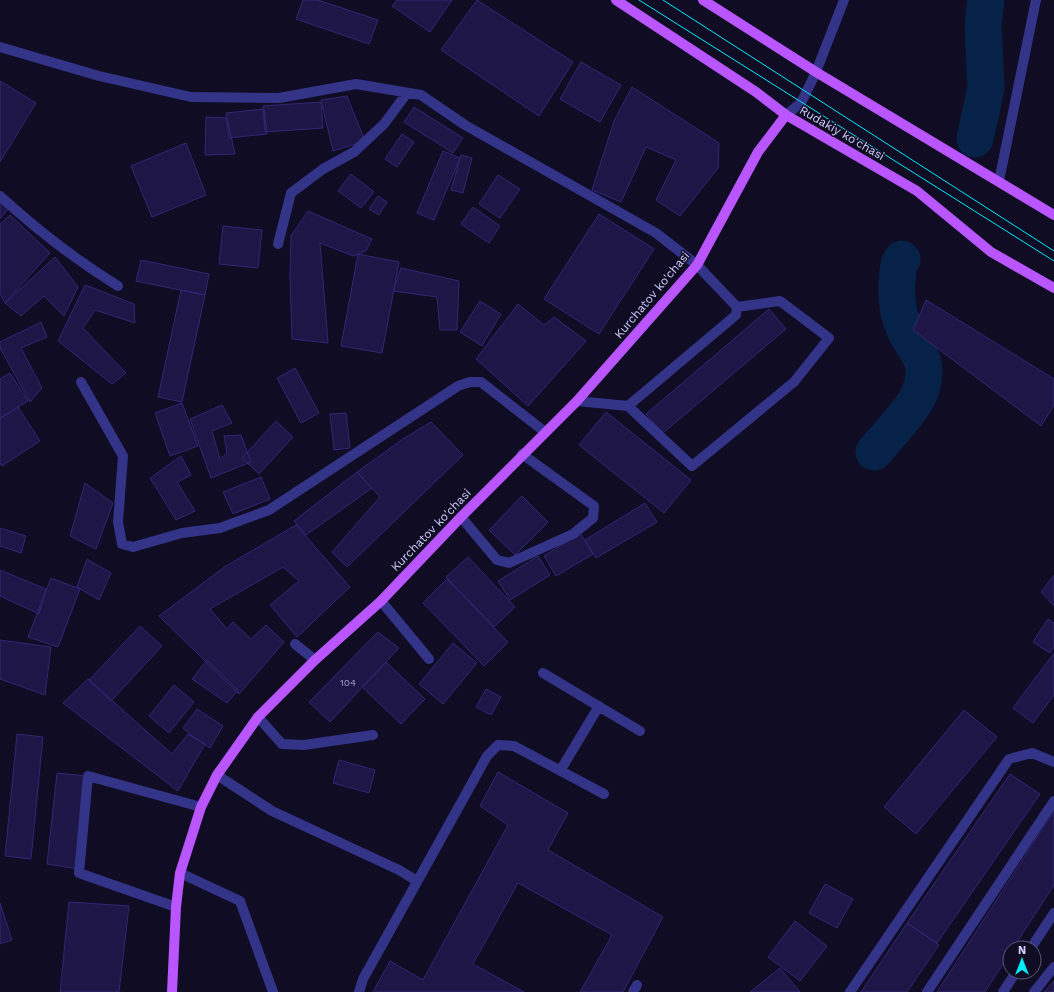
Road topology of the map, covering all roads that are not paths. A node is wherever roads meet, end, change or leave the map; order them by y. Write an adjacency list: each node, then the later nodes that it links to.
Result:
1 (616, 0): 8 (main road, Rudakiy ko'chasi)
2 (703, 0): 6 (main road)
3 (844, 0): 6 (street)
4 (1036, 0): 9 (street)
5 (0, 47): 7 (street)
6 (816, 72): 8 (street); 9 (main road)
7 (407, 93): 12 (street); 13 (street)
8 (786, 115): 13 (main road, Kurchatov ko'chasi); 15 (main road, Rudakiy ko'chasi)
9 (999, 181): 11 (main road)
10 (0, 196): 14 (street)
11 (1053, 212)
12 (278, 244)
13 (697, 265): 16 (street); 18 (main road, Kurchatov ko'chasi)
14 (118, 286)
15 (1054, 288)
16 (737, 307): 19 (street); 19 (street)
17 (81, 382): 20 (street)
18 (577, 401): 19 (street); 20 (main road, Kurchatov ko'chasi)
19 (628, 406)
20 (545, 432): 21 (main road, Kurchatov ko'chasi)
21 (522, 454): 22 (main road, Kurchatov ko'chasi); 22 (street)
22 (461, 517): 23 (main road, Kurchatov ko'chasi)
23 (381, 601): 25 (street); 26 (main road, Kurchatov ko'chasi)
24 (295, 644): 26 (street)
25 (429, 659)
26 (315, 660): 29 (main road, Kurchatov ko'chasi)
27 (543, 673): 28 (street)
28 (599, 706): 30 (street); 33 (street)
29 (258, 717): 31 (street); 34 (main road, Kurchatov ko'chasi)
30 (640, 731)
31 (373, 735)
32 (1054, 762): 48 (street)
33 (560, 771): 35 (street); 39 (street)
34 (217, 775): 37 (main road, Kurchatov ko'chasi); 39 (street)
35 (604, 794)
36 (1054, 801): 49 (street)
37 (201, 807): 38 (main road, Kurchatov ko'chasi); 40 (street)
38 (180, 874): 40 (main road, Kurchatov ko'chasi); 46 (street)
39 (417, 881): 47 (street)
40 (176, 907): 45 (main road, Kurchatov ko'chasi)
41 (1054, 913): 42 (street)
42 (1036, 940)
43 (1054, 967): 51 (street)
44 (1011, 980): 50 (street)
45 (172, 992)
46 (273, 992)
47 (359, 992)
48 (850, 992)
49 (927, 992)
50 (1003, 992)
51 (1034, 992)

